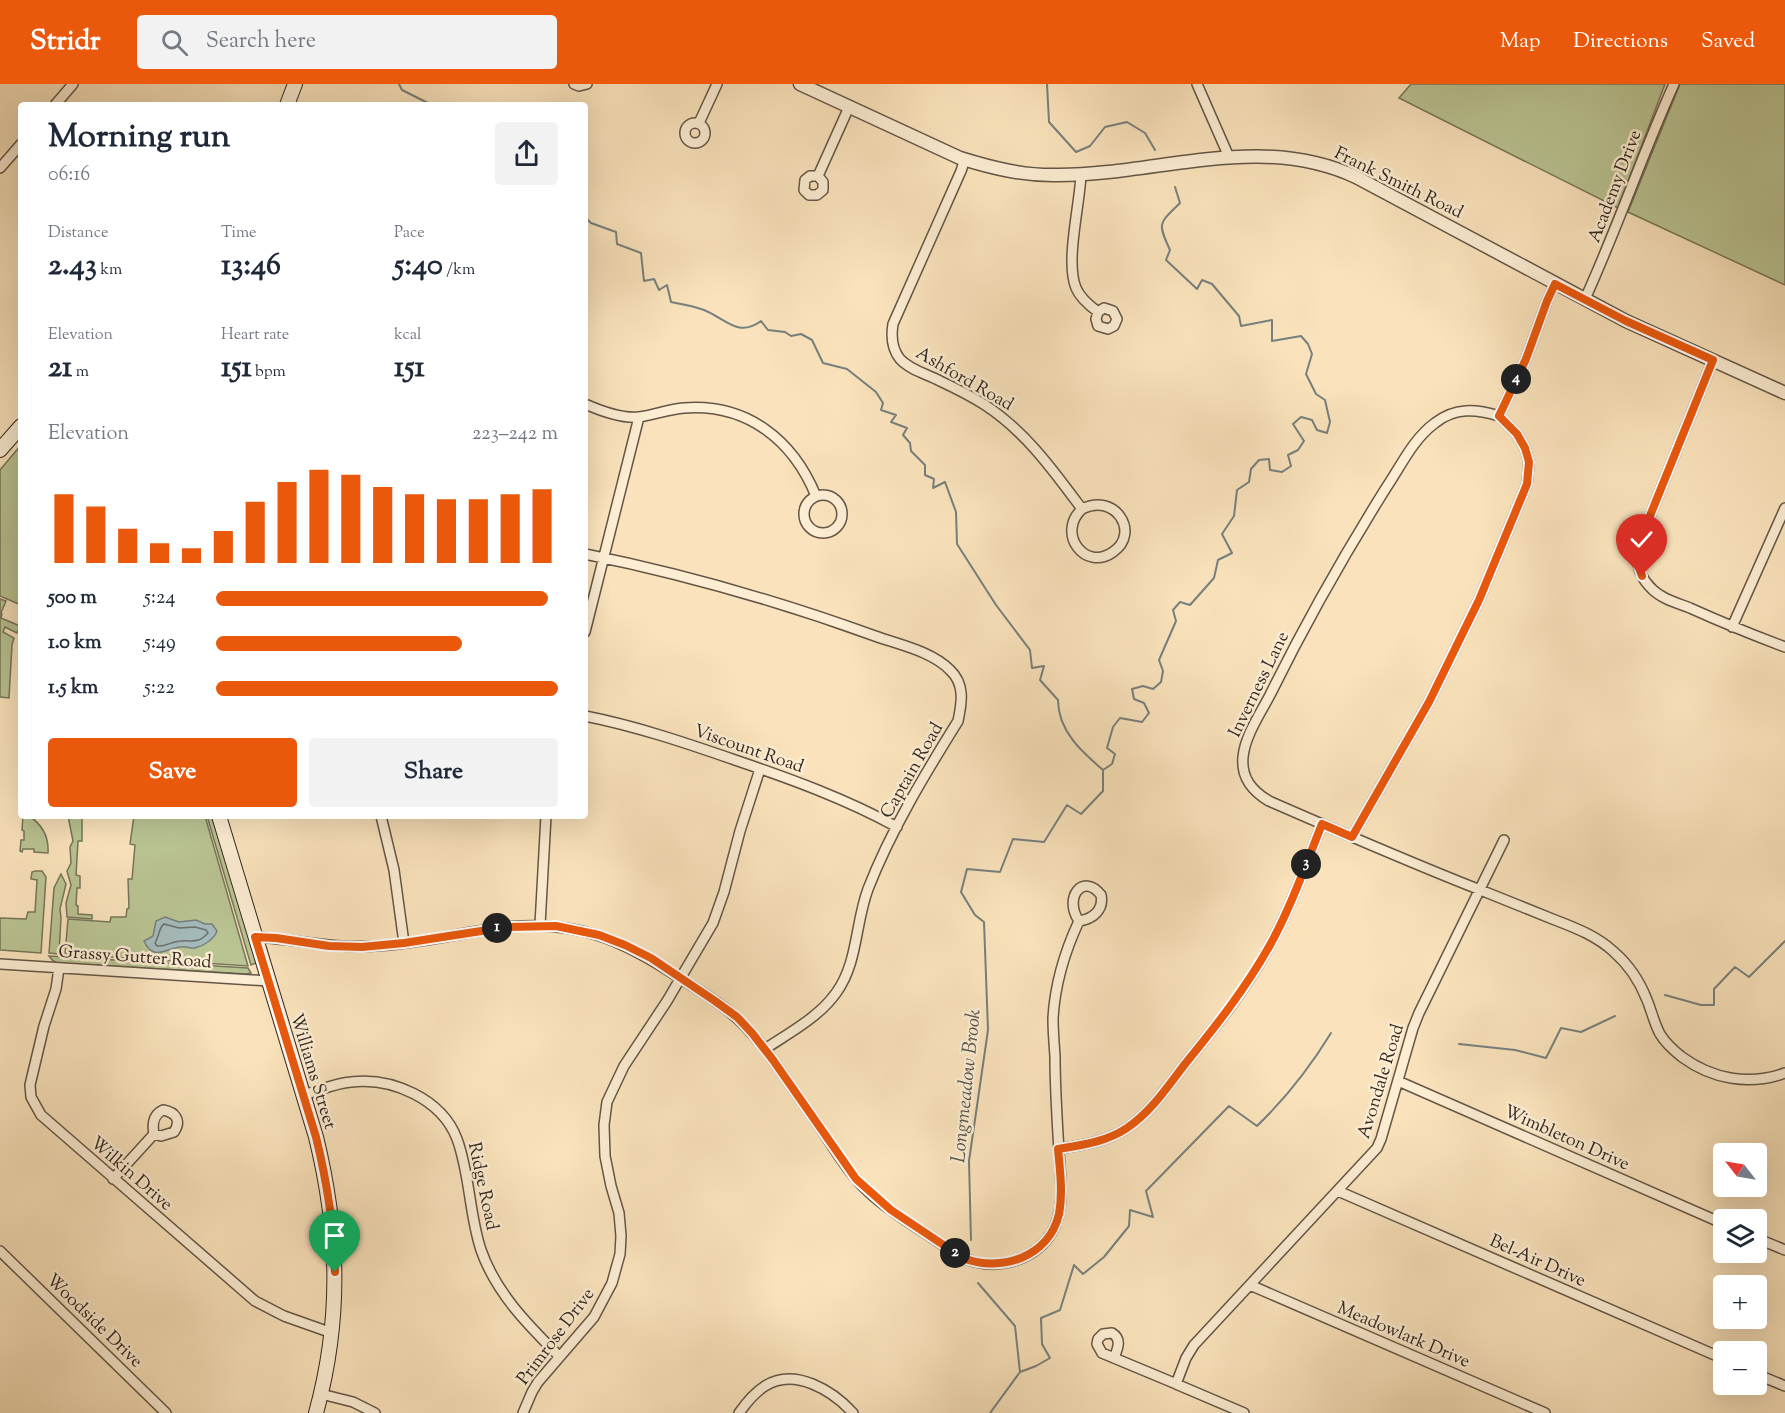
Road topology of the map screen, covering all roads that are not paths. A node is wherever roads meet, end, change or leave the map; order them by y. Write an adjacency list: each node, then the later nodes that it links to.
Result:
1 (295, 84): 10 (main road)
2 (574, 84): 3 (street)
3 (587, 84)
4 (717, 84): 12 (street)
5 (800, 84): 11 (street, Frank Smith Road)
6 (1197, 84): 14 (street)
7 (1674, 84): 20 (street, Academy Drive)
8 (69, 85): 9 (street)
9 (57, 102)
10 (288, 102)
11 (849, 107): 15 (street, Frank Smith Road); 18 (street)
12 (699, 123)
13 (18, 147): 16 (street)
14 (1229, 157): 17 (street, Frank Smith Road); 19 (street, Frank Smith Road)
15 (964, 159): 17 (street, Frank Smith Road); 31 (street, Ashford Road)
16 (0, 168)
17 (1081, 174): 21 (street)
18 (818, 176)
19 (1555, 284): 20 (street, Frank Smith Road); 25 (street)
20 (1585, 299): 22 (street, Frank Smith Road)
21 (1098, 312)
22 (1713, 360): 23 (street, Frank Smith Road); 35 (street)
23 (1785, 393)
24 (588, 405): 26 (street)
25 (1499, 416): 42 (street, Inverness Lane); 44 (street)
26 (639, 417): 29 (street); 33 (street)
27 (18, 429): 28 (main road)
28 (0, 450)
29 (816, 496): 29 (street)
30 (1785, 508): 35 (street)
31 (1082, 509): 31 (street)
32 (588, 555): 33 (street, Captain Road)
33 (604, 558): 34 (street); 43 (street, Captain Road)
34 (588, 620)
35 (1732, 627): 36 (street)
36 (1785, 647)
37 (588, 717): 38 (street, Viscount Road)
38 (760, 769): 43 (street, Viscount Road); 53 (street, Primrose Drive)
39 (220, 819): 49 (main road, Williams Street)
40 (382, 819): 50 (street)
41 (546, 819): 48 (street)
42 (1322, 824): 44 (street, Inverness Lane); 60 (street)
43 (897, 826): 55 (street, Captain Road)
44 (1352, 837): 46 (street, Inverness Lane)
45 (1504, 840): 46 (street, Avondale Road)
46 (1479, 890): 56 (street, Inverness Lane); 57 (street, Avondale Road)
47 (1079, 921): 60 (street)
48 (540, 926): 50 (street); 53 (street)
49 (255, 937): 50 (street); 54 (main road, Williams Street)
50 (404, 943)
51 (0, 964): 52 (street, Grassy Gutter Road)
52 (59, 968): 54 (street, Grassy Gutter Road); 61 (street, Wilkin Drive)
53 (680, 978): 55 (street); 70 (street, Primrose Drive)
54 (268, 981): 58 (main road, Williams Street)
55 (765, 1049): 60 (street)
56 (1785, 1073)
57 (1398, 1081): 62 (street, Avondale Road); 63 (street, Wimbleton Drive)
58 (303, 1095): 68 (main road, Williams Street); 70 (street, Ridge Road)
59 (154, 1134): 61 (street)
60 (1058, 1149)
61 (113, 1179): 68 (street, Wilkin Drive)
62 (1338, 1191): 67 (street, Avondale Road); 69 (street, Bel-Air Drive)
63 (1713, 1219)
64 (1767, 1243): 65 (street)
65 (1785, 1250)
66 (0, 1251): 76 (street, Woodside Drive)
67 (1250, 1285): 73 (street, Avondale Road); 83 (street, Meadowlark Drive)
68 (332, 1333): 75 (main road, Williams Street)
69 (1713, 1354)
70 (559, 1356): 79 (street, Primrose Drive)
71 (1114, 1358): 73 (street)
72 (1767, 1379): 74 (street)
73 (1176, 1384): 82 (street)
74 (1785, 1386)
75 (321, 1394): 77 (main road, Williams Street); 78 (street)
76 (166, 1413)
77 (316, 1413)
78 (375, 1413)
79 (524, 1413)
80 (739, 1413): 81 (street)
81 (853, 1413)
82 (1244, 1413)
83 (1545, 1413)

